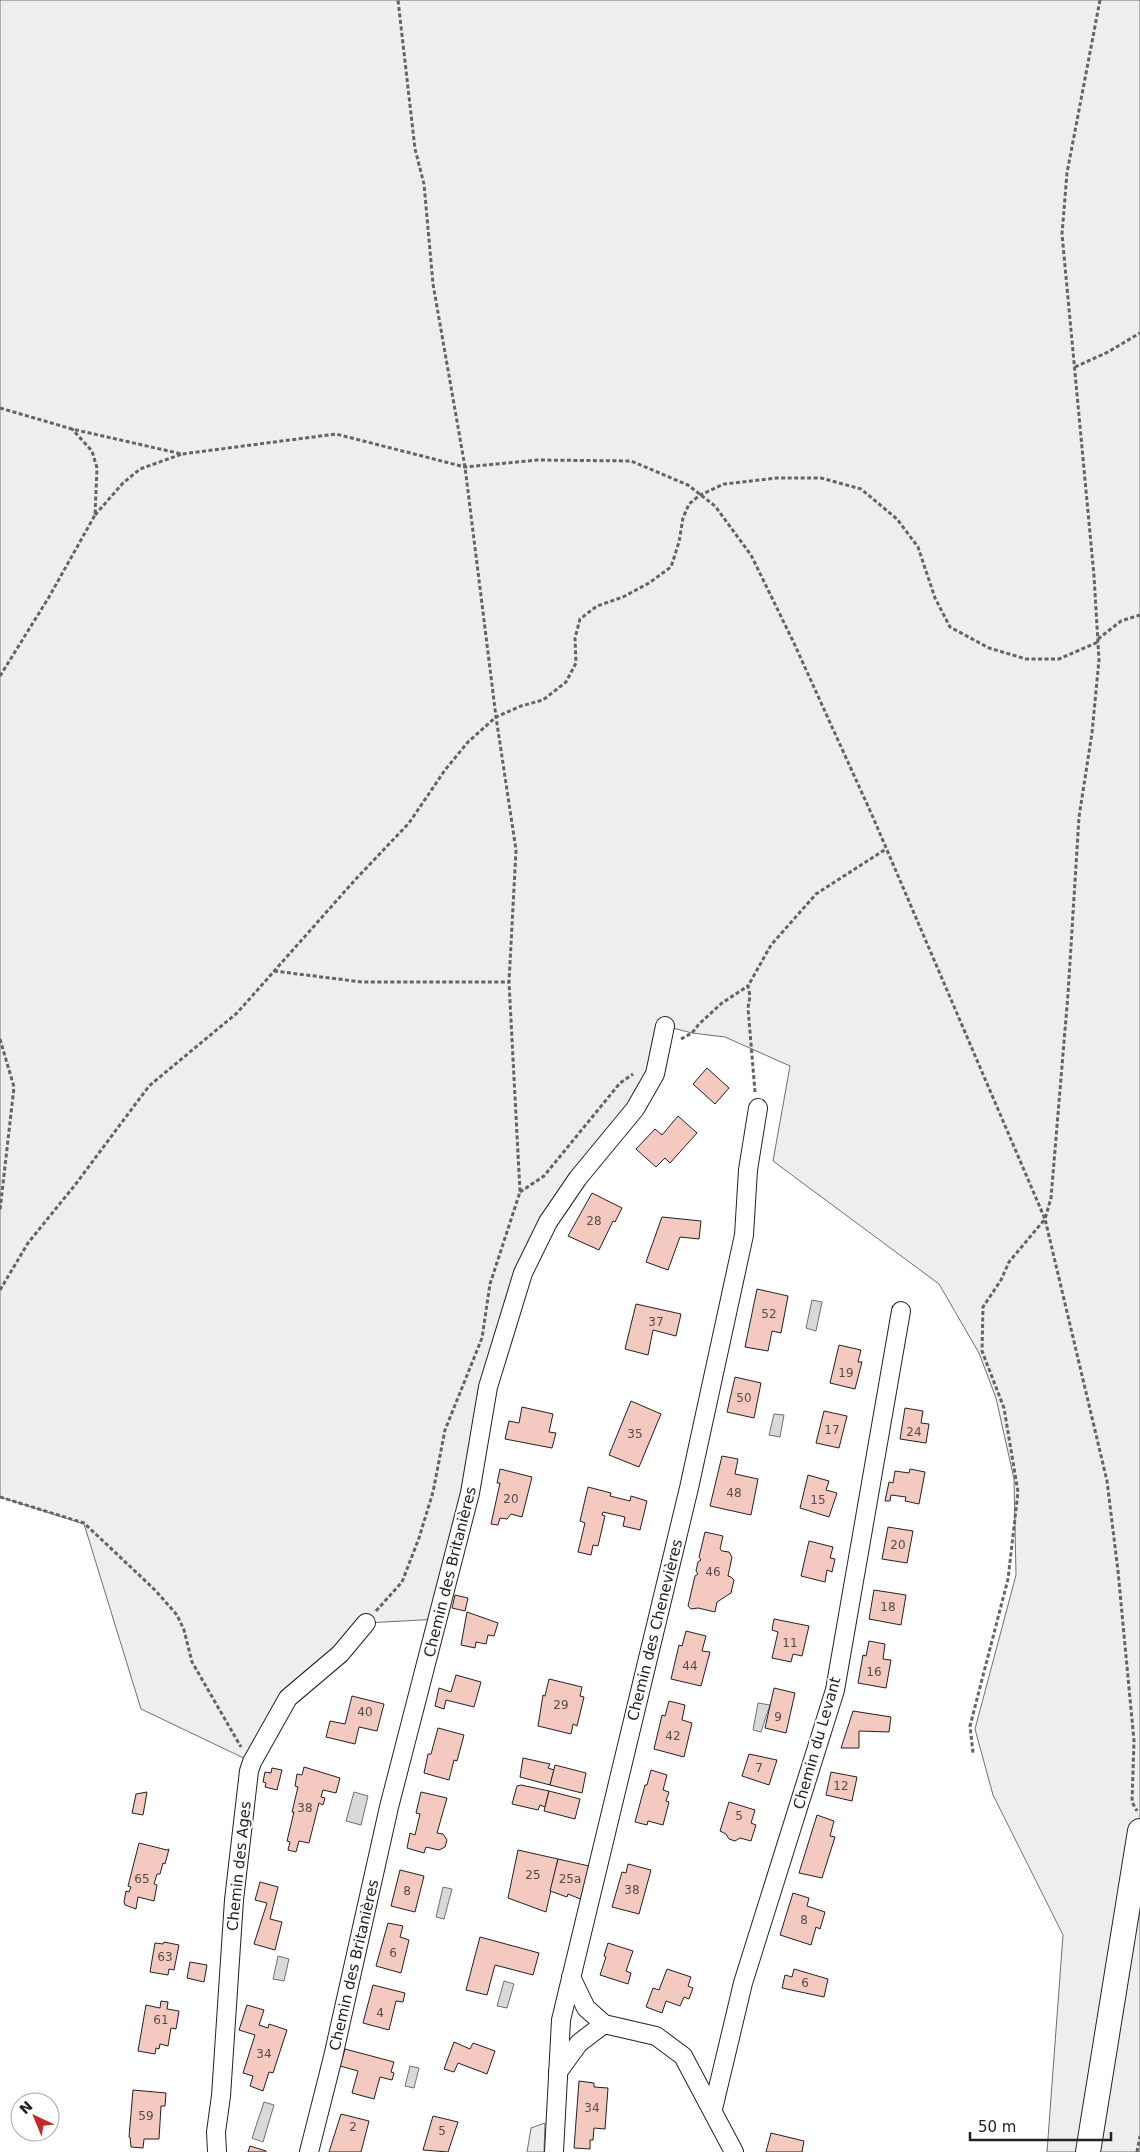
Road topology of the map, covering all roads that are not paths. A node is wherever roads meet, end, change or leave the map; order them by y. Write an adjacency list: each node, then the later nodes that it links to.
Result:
1 (664, 1033): 11 (street, Chemin des Britanières)
2 (758, 1108): 6 (street, Chemin des Chenevières)
3 (901, 1311): 9 (street, Chemin du Levant)
4 (366, 1623): 10 (street, Chemin des Ages)
5 (1140, 1831): 14 (street)
6 (571, 1977): 7 (street); 8 (street, Chemin des Chenevières)
7 (604, 2024): 8 (street); 9 (street)
8 (558, 2072): 12 (street, Chemin des Chenevières)
9 (713, 2109): 13 (street)
10 (217, 2152)
11 (309, 2152)
12 (554, 2152)
13 (734, 2152)
14 (1088, 2152)

